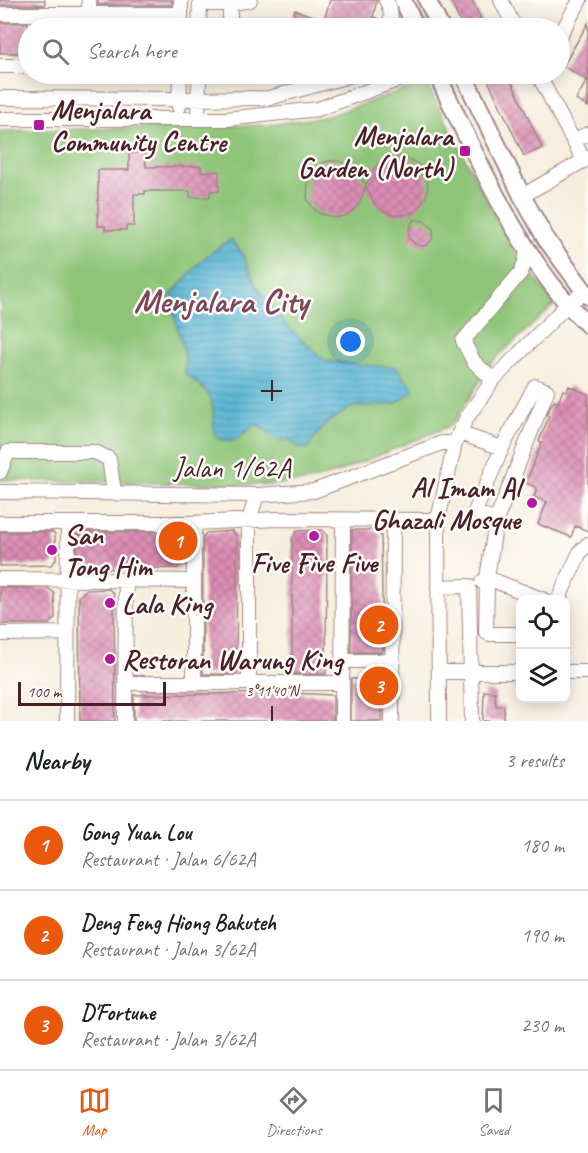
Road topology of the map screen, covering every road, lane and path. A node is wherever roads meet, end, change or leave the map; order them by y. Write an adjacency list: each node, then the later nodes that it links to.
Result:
1 (250, 0): 8 (street)
2 (386, 0): 14 (street)
3 (403, 0): 15 (main road)
4 (427, 0): 16 (main road)
5 (501, 0): 17 (street)
6 (580, 0): 18 (street)
7 (200, 2): 8 (street); 12 (street)
8 (230, 2): 13 (street)
9 (89, 7): 10 (street); 11 (street)
10 (181, 7)
11 (0, 14)
12 (199, 18)
13 (230, 18)
14 (390, 18)
15 (411, 18)
16 (436, 18)
17 (510, 18)
18 (570, 18)
19 (0, 66): 20 (street)
20 (18, 66)
21 (180, 84): 29 (street)
22 (198, 84): 30 (street)
23 (320, 84): 30 (street)
24 (387, 84): 33 (street)
25 (442, 84): 38 (main road)
26 (468, 84): 37 (main road)
27 (543, 84): 35 (street)
28 (0, 98): 29 (street)
29 (179, 99): 30 (street); 32 (street)
30 (198, 99): 33 (street)
31 (0, 119): 32 (street)
32 (180, 119): 33 (street)
33 (198, 119)
34 (588, 134): 35 (street)
35 (574, 140): 36 (street)
36 (586, 160): 37 (street)
37 (522, 196): 39 (main road)
38 (527, 249): 40 (main road); 42 (street)
39 (586, 294): 40 (street)
40 (567, 305): 41 (main road); 42 (street)
41 (588, 325)
42 (493, 380): 44 (street)
43 (510, 433): 45 (street); 45 (street); 46 (street)
44 (457, 438): 46 (street); 50 (street, Jalan 1/62A); 54 (street)
45 (528, 441): 55 (street)
46 (502, 448): 55 (street)
47 (0, 472): 49 (street)
48 (0, 492): 49 (street, Jalan 1/62A)
49 (114, 492): 50 (street, Jalan 1/62A)
50 (257, 495): 51 (street)
51 (249, 520): 52 (street); 58 (street); 81 (street)
52 (343, 520): 53 (street); 72 (street)
53 (393, 520): 54 (street); 73 (street)
54 (438, 520): 66 (street)
55 (496, 520): 60 (street)
56 (0, 523): 57 (street)
57 (68, 523): 58 (street); 62 (street)
58 (194, 523): 64 (street)
59 (588, 544): 68 (street)
60 (487, 578): 65 (street); 67 (street); 71 (street)
61 (0, 579): 62 (street)
62 (67, 580): 63 (street); 69 (street)
63 (126, 580): 64 (street); 79 (street)
64 (194, 580): 80 (street)
65 (469, 586): 66 (street); 75 (street)
66 (438, 587): 74 (street)
67 (531, 595)
68 (560, 595)
69 (67, 633): 70 (street); 83 (street)
70 (0, 634)
71 (516, 634)
72 (342, 661): 73 (street); 82 (street)
73 (393, 662): 86 (street)
74 (439, 672): 75 (street); 87 (street)
75 (471, 672): 76 (street); 88 (street)
76 (516, 672)
77 (570, 672): 78 (street)
78 (588, 672)
79 (125, 683): 80 (street); 84 (street)
80 (194, 683): 81 (street)
81 (249, 683): 82 (street)
82 (342, 683): 85 (street)
83 (67, 721)
84 (125, 721)
85 (342, 721)
86 (392, 721)
87 (439, 721)
88 (472, 721)

